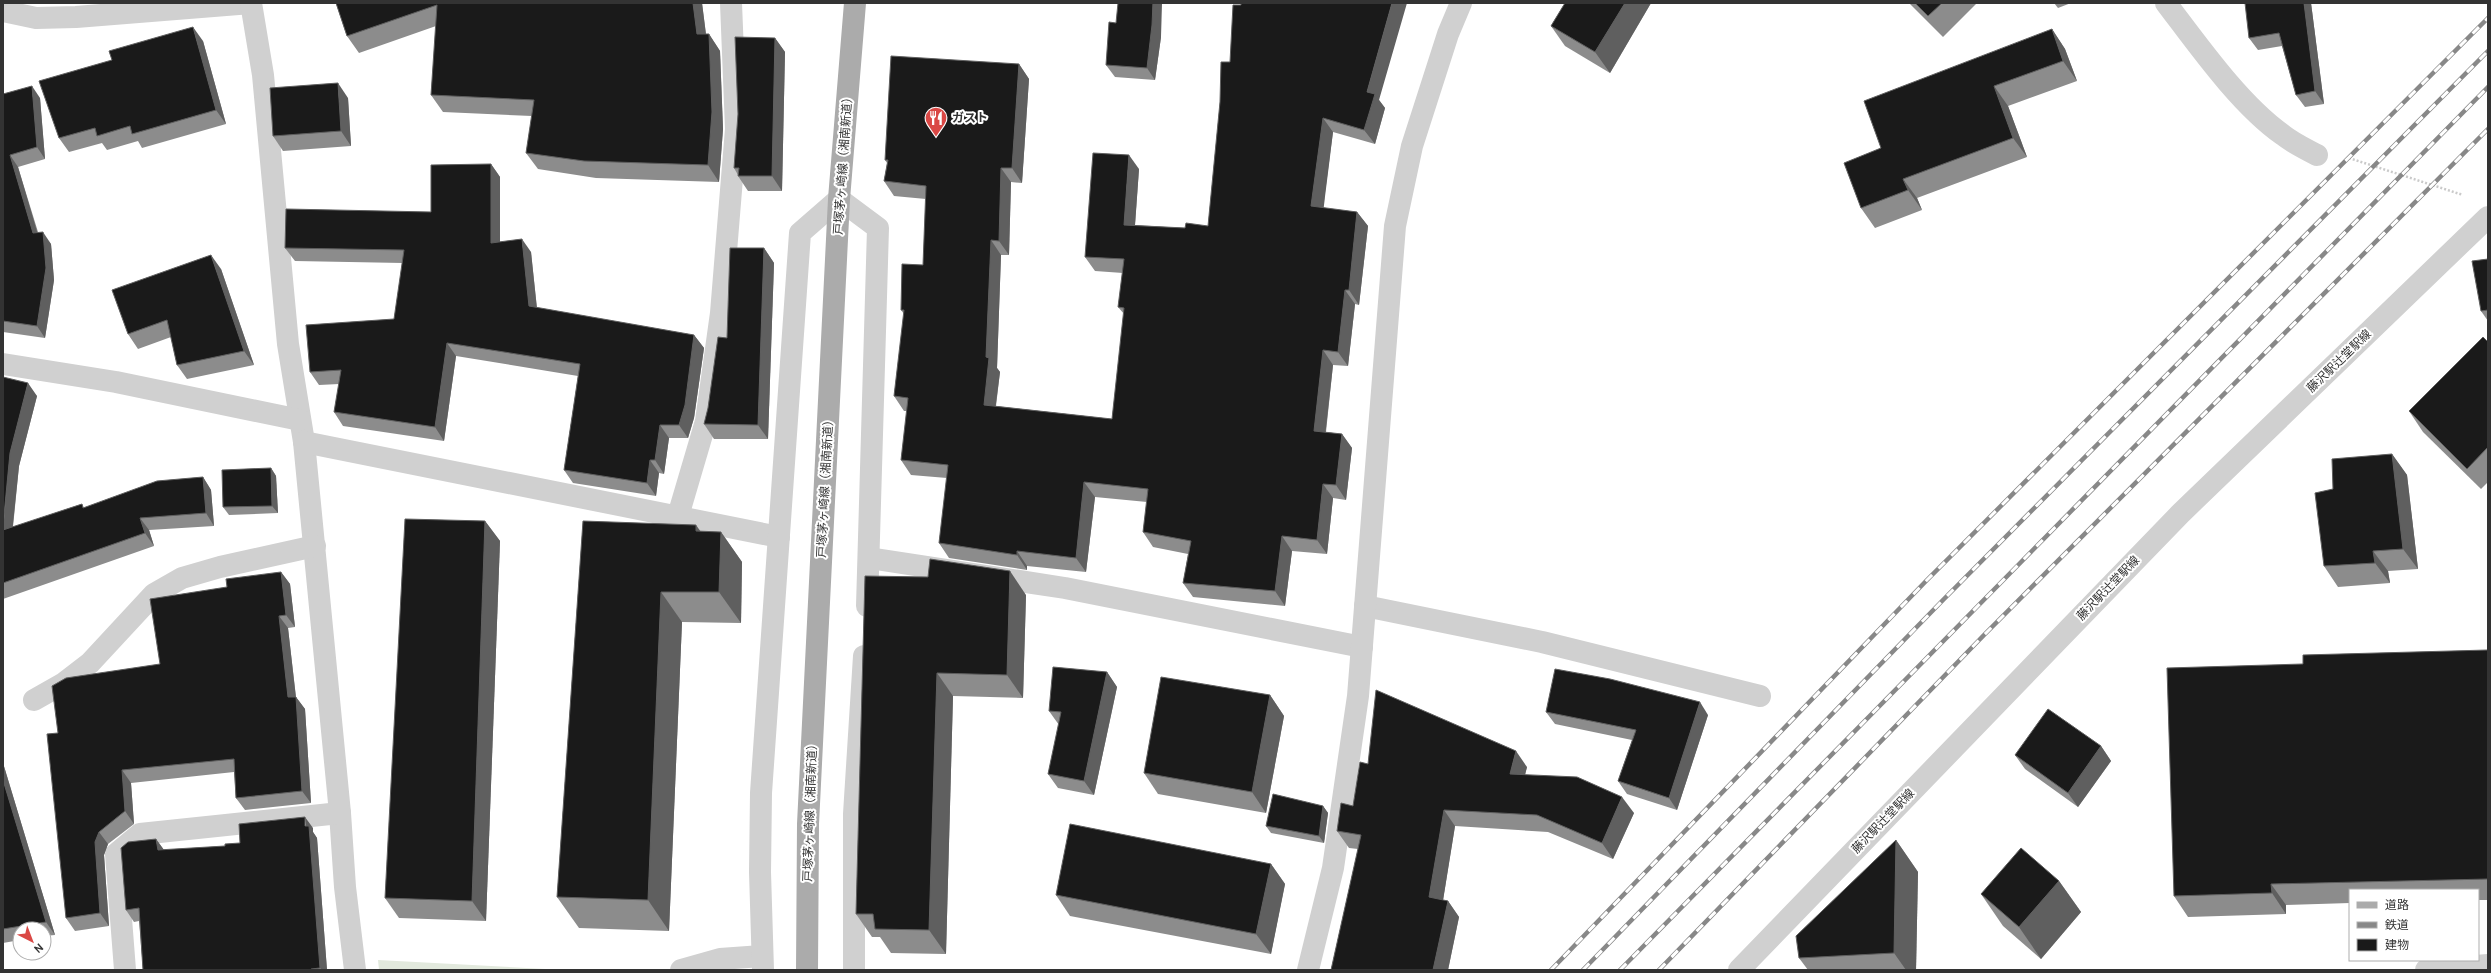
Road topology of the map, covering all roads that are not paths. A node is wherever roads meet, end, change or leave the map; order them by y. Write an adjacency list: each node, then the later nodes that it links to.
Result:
1 (251, 3): 6 (street); 11 (street)
2 (731, 3): 13 (street)
3 (855, 3): 8 (main road, 戸塚茅ヶ崎線（湘南新道）)
4 (1461, 3): 17 (street)
5 (2166, 3): 7 (street)
6 (3, 11)
7 (2317, 155)
8 (839, 199): 14 (street); 16 (street); 27 (main road, 戸塚茅ヶ崎線（湘南新道）)
9 (2488, 217): 30 (street, 藤沢駅辻堂駅線)
10 (3, 364): 11 (street)
11 (300, 420): 12 (street)
12 (304, 442): 13 (street); 15 (street)
13 (678, 516): 14 (street)
14 (779, 537): 22 (street)
15 (314, 546): 20 (street); 21 (street)
16 (870, 558): 18 (street); 28 (street)
17 (1365, 606): 18 (street); 19 (street)
18 (1362, 647): 29 (street)
19 (1760, 696)
20 (34, 700)
21 (340, 813): 24 (street); 25 (street)
22 (763, 963): 26 (street)
23 (2488, 965): 31 (street)
24 (125, 970)
25 (355, 970)
26 (681, 970)
27 (807, 970)
28 (854, 970)
29 (1308, 970)
30 (1739, 970)
31 (2426, 970)

